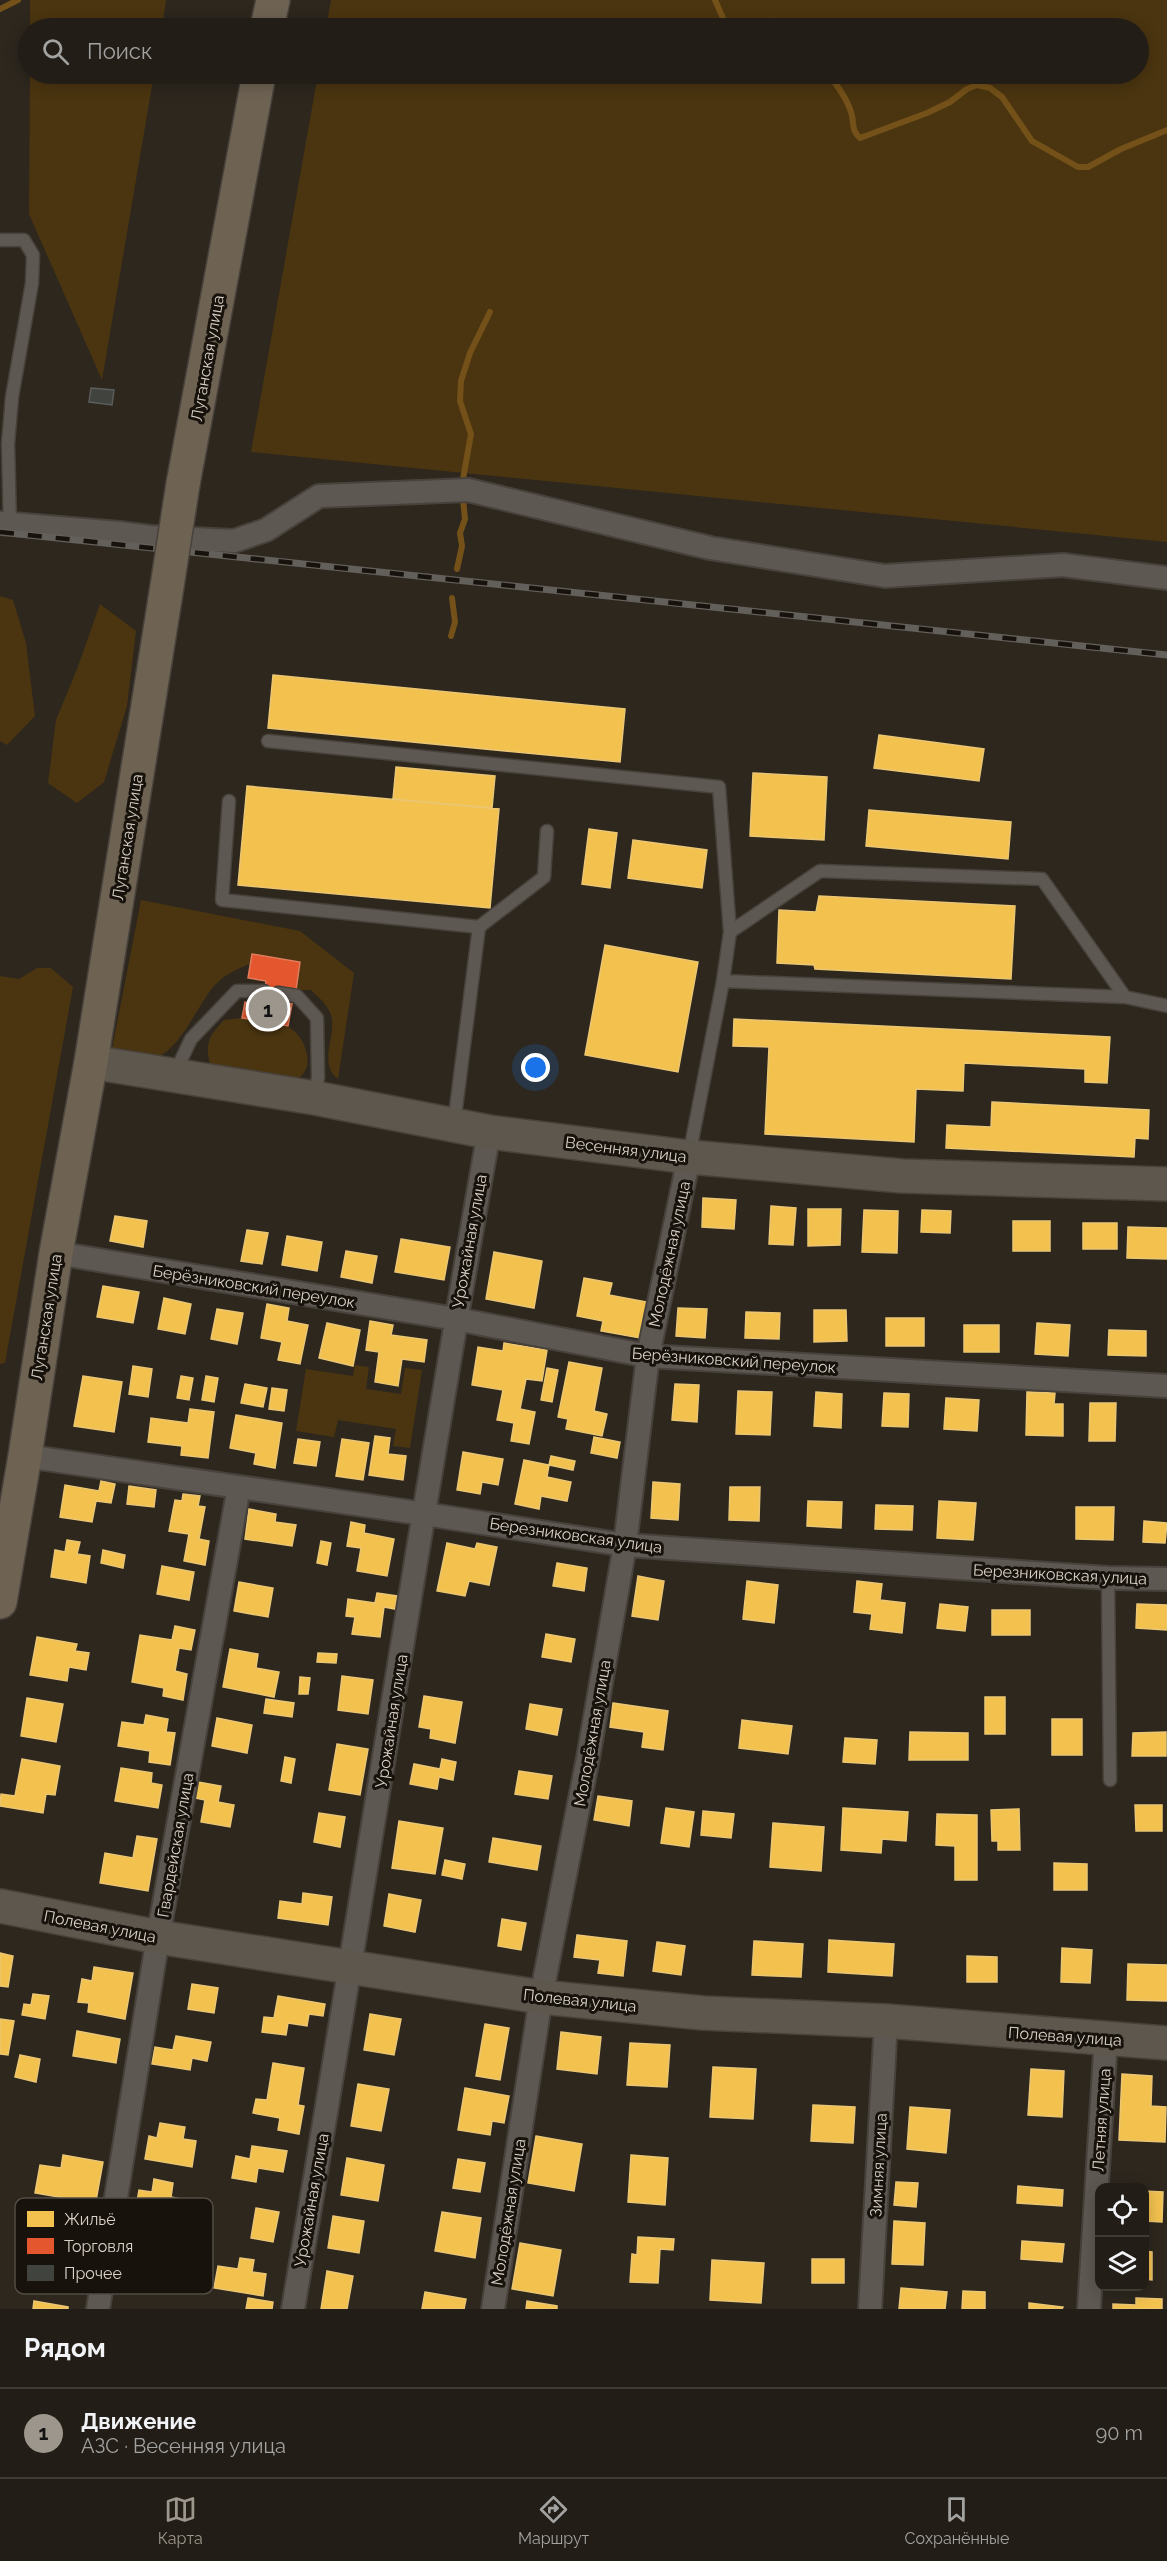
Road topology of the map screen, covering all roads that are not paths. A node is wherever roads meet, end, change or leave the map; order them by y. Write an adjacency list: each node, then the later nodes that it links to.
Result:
1 (273, 0): 2 (highway)
2 (269, 18)
3 (256, 84): 17 (highway, Луганская улица, bridge)
4 (0, 240): 5 (lane)
5 (5, 524): 6 (street)
6 (1167, 578)
7 (268, 741): 11 (lane)
8 (229, 801): 10 (lane)
9 (547, 831): 10 (lane)
10 (479, 927): 20 (lane)
11 (730, 932): 12 (lane); 15 (lane)
12 (723, 981): 15 (lane); 22 (lane)
13 (264, 991): 18 (lane)
14 (278, 993): 19 (lane)
15 (1125, 997): 16 (lane)
16 (1167, 1006)
17 (91, 1062): 18 (street, Весенняя улица); 24 (highway, Луганская улица)
18 (174, 1076): 19 (street, Весенняя улица)
19 (315, 1098): 20 (street, Весенняя улица)
20 (453, 1125): 21 (street, Весенняя улица)
21 (489, 1132): 22 (street, Весенняя улица); 25 (street, Урожайная улица)
22 (689, 1157): 23 (street, Весенняя улица); 26 (street, Молодёжная улица)
23 (1167, 1184)
24 (56, 1253): 25 (street, Берёзниковский переулок); 28 (highway, Луганская улица)
25 (456, 1319): 26 (street, Берёзниковский переулок); 30 (street, Урожайная улица)
26 (648, 1356): 27 (street, Берёзниковский переулок); 31 (street, Молодёжная улица)
27 (1167, 1386)
28 (25, 1456): 29 (street, Березниковская улица); 34 (highway, Луганская улица)
29 (239, 1488): 30 (street, Березниковская улица); 37 (street, Гвардейская улица)
30 (425, 1514): 31 (street, Березниковская улица); 38 (street, Урожайная улица)
31 (625, 1545): 32 (street, Березниковская улица); 39 (street, Молодёжная улица)
32 (1108, 1578): 33 (street, Березниковская улица); 35 (lane)
33 (1167, 1580)
34 (0, 1602)
35 (1110, 1780)
36 (0, 1906): 37 (street, Полевая улица)
37 (158, 1937): 38 (street, Полевая улица); 43 (street, Гвардейская улица)
38 (351, 1966): 39 (street, Полевая улица); 46 (street, Урожайная улица)
39 (541, 1997): 40 (street, Полевая улица); 47 (street, Молодёжная улица)
40 (886, 2021): 41 (street, Полевая улица); 48 (street, Зимняя улица)
41 (1106, 2039): 42 (street, Полевая улица); 49 (street, Летняя улица)
42 (1167, 2043)
43 (116, 2198)
44 (100, 2294): 45 (street, Гвардейская улица)
45 (98, 2309)
46 (293, 2309)
47 (493, 2309)
48 (870, 2309)
49 (1089, 2309)

